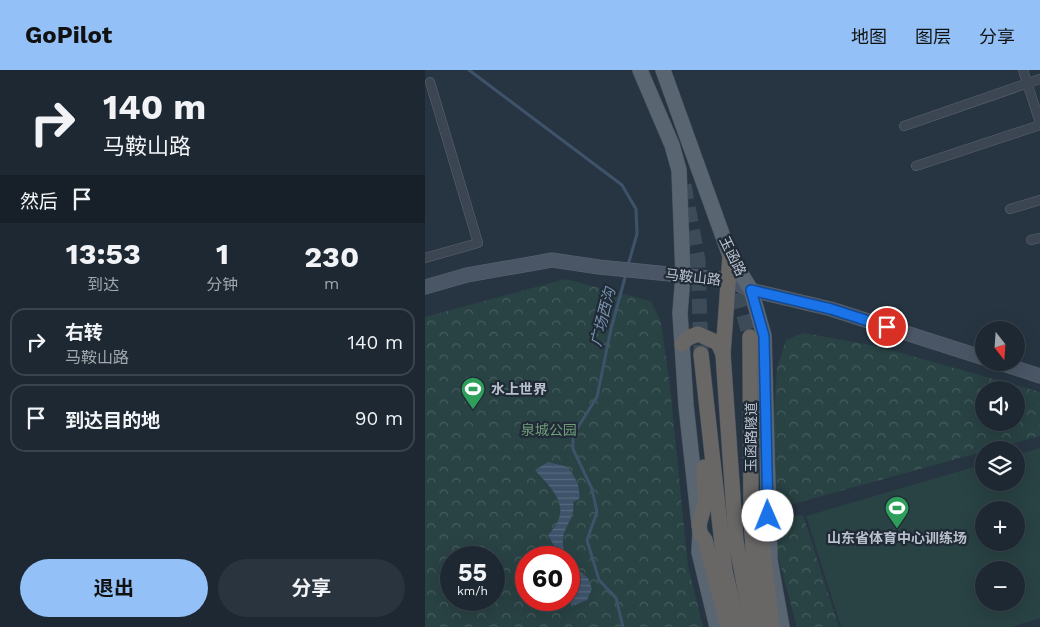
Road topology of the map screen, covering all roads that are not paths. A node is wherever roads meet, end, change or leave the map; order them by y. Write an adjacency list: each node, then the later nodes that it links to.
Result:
1 (640, 70): 16 (main road)
2 (663, 70): 14 (main road, 玉函路)
3 (1023, 70): 6 (street)
4 (1040, 79): 6 (street)
5 (430, 82): 15 (street)
6 (1027, 83): 7 (street); 8 (street)
7 (1040, 122): 9 (street)
8 (903, 126)
9 (915, 166)
10 (1040, 200): 11 (street)
11 (1010, 209)
12 (1040, 238): 13 (street)
13 (1031, 240)
14 (730, 256): 17 (highway); 19 (main road, 玉函路)
15 (425, 258)
16 (683, 275): 17 (main road, 马鞍山路); 18 (main road, 马鞍山路); 21 (main road)
17 (729, 280): 19 (main road, 马鞍山路); 23 (highway)
18 (425, 287)
19 (751, 290): 24 (main road, 马鞍山路); 36 (main road, 玉函路)
20 (750, 337): 25 (highway, 玉函路隧道)
21 (682, 344): 23 (highway); 29 (main road)
22 (701, 354): 28 (highway)
23 (723, 354): 33 (highway)
24 (975, 355)
25 (750, 366): 34 (highway, 玉函路隧道); 35 (highway)
26 (1025, 371): 27 (main road)
27 (1040, 376)
28 (703, 388): 29 (highway); 32 (highway)
29 (699, 529): 30 (main road); 31 (highway)
30 (717, 627)
31 (727, 627)
32 (738, 627)
33 (752, 627)
34 (758, 627)
35 (772, 627)
36 (783, 627)

